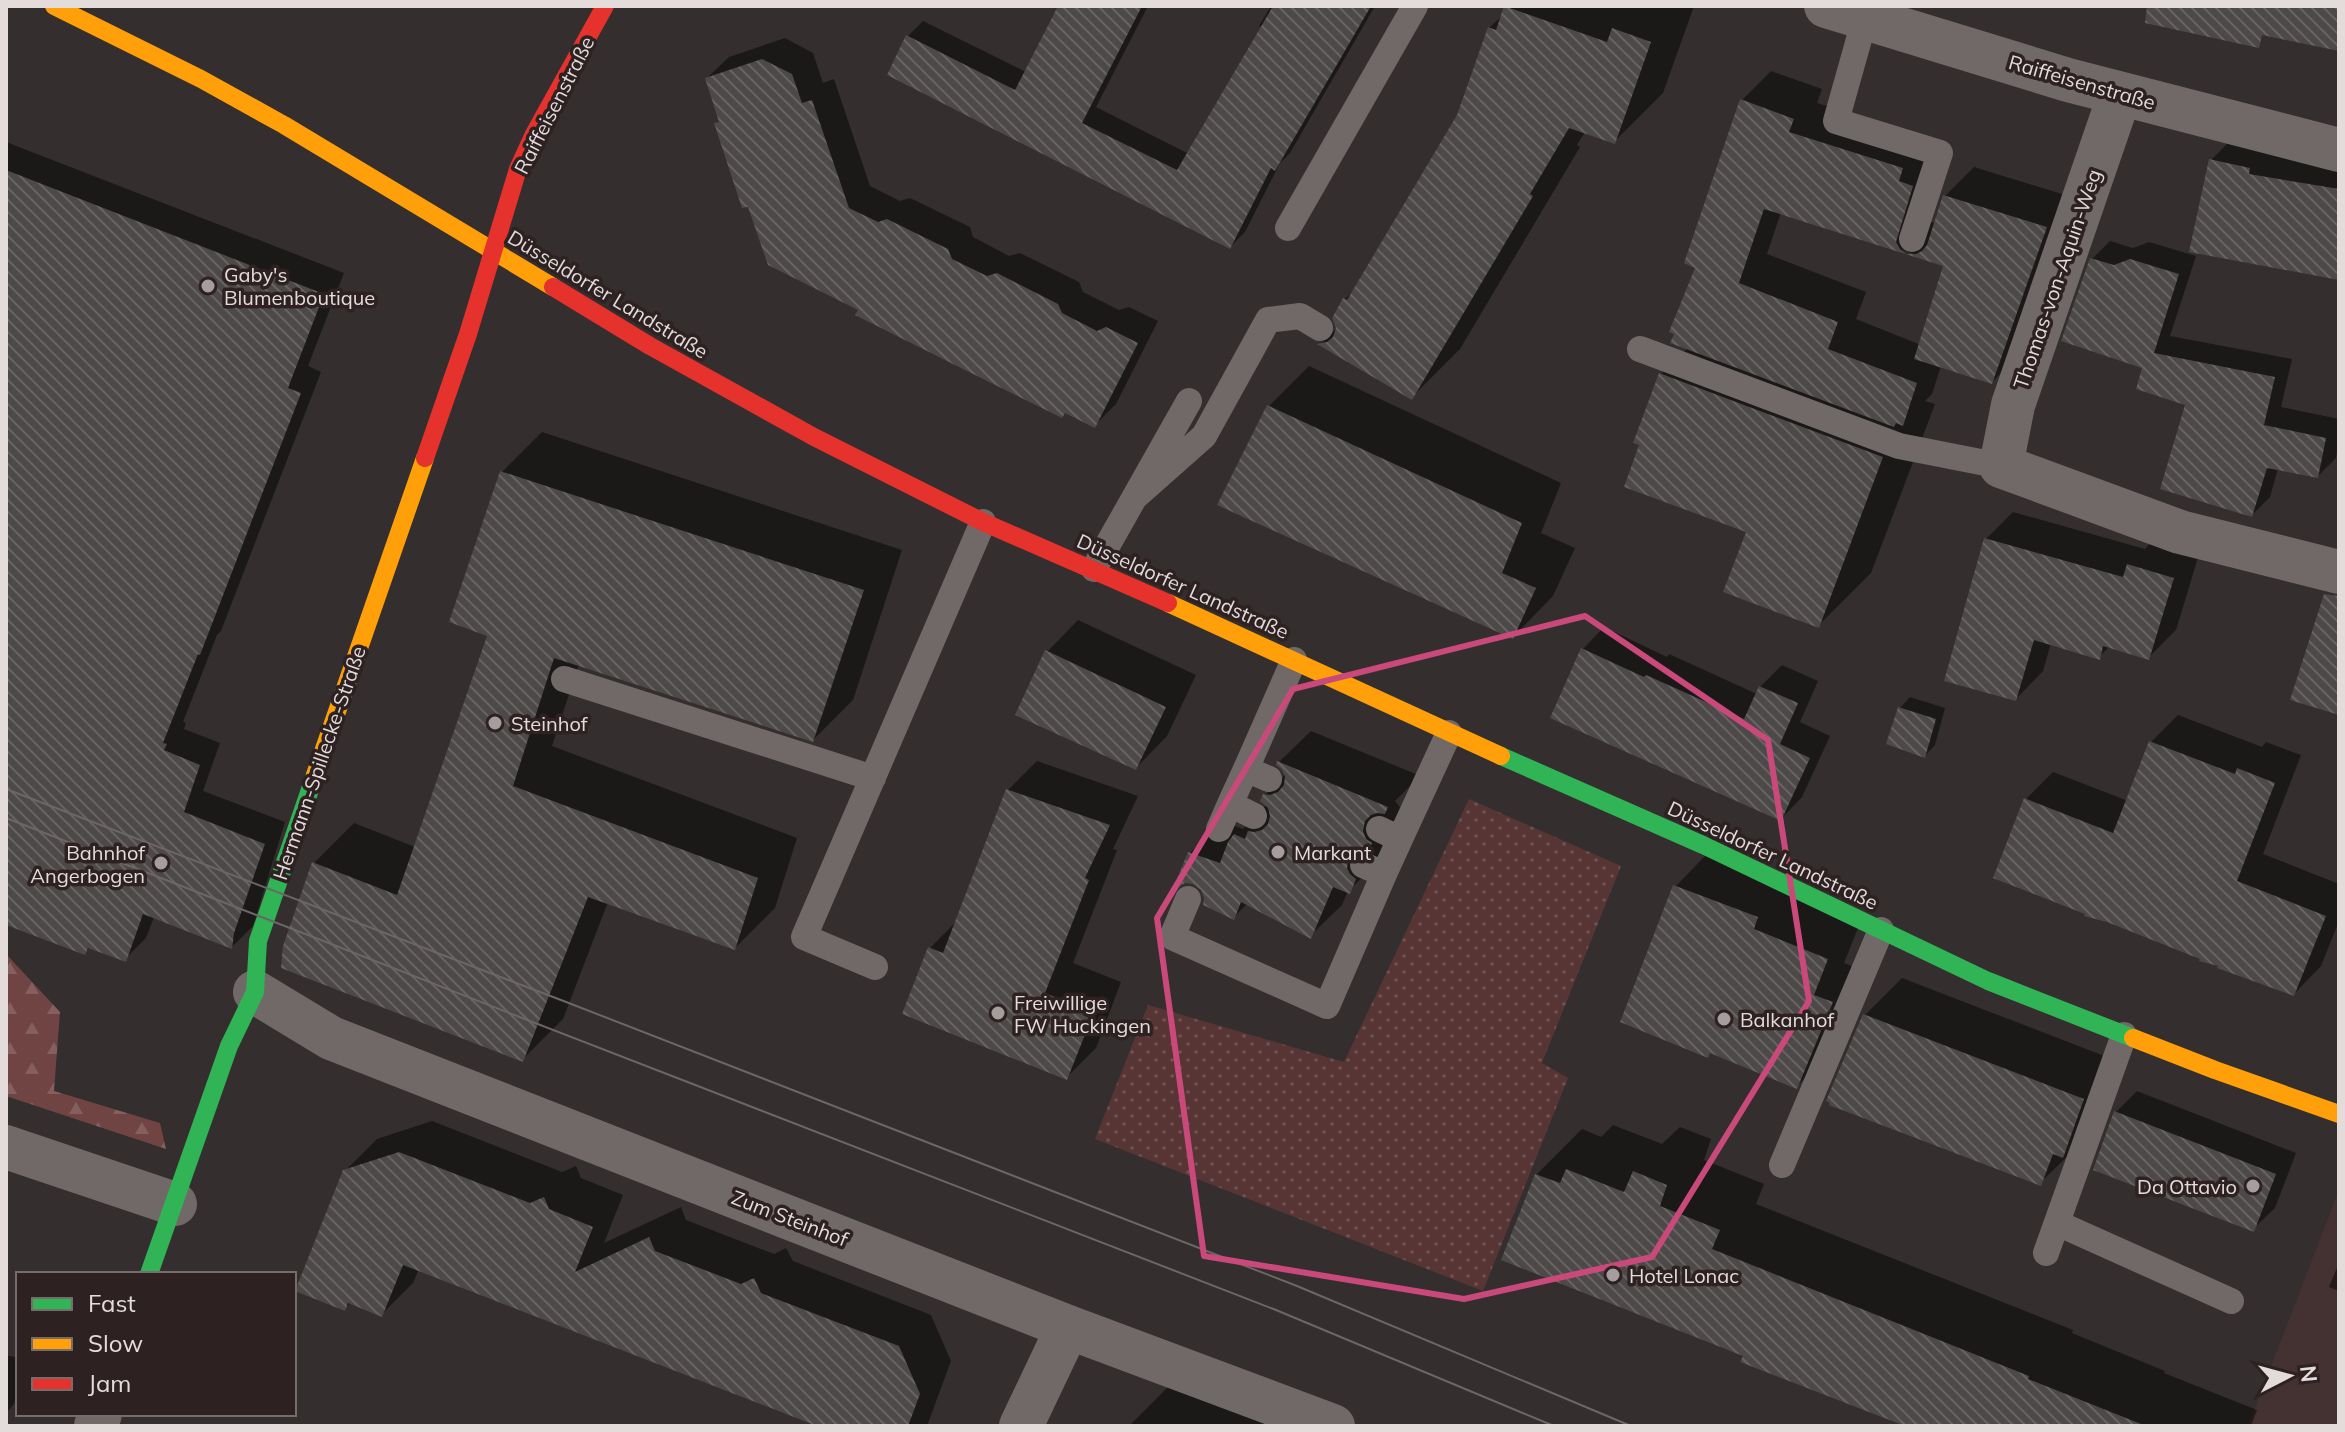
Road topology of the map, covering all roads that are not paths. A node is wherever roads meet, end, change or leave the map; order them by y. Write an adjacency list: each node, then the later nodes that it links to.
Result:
1 (54, 6): 9 (main road, Düsseldorfer Landstraße)
2 (605, 6): 9 (main road, Raiffeisenstraße)
3 (1415, 6): 7 (lane)
4 (1846, 12): 5 (street, Raiffeisenstraße); 8 (lane)
5 (2120, 94): 6 (street, Raiffeisenstraße); 13 (street, Thomas-von-Aquin-Weg)
6 (2339, 150)
7 (1288, 228)
8 (1912, 239)
9 (493, 252): 15 (main road, Düsseldorfer Landstraße); 28 (main road, Hermann-Spillecke-Straße)
10 (1320, 328): 14 (lane)
11 (1640, 349): 13 (lane)
12 (1189, 401): 14 (lane)
13 (2001, 466): 17 (street)
14 (1134, 498): 16 (lane)
15 (983, 522): 16 (main road, Düsseldorfer Landstraße); 21 (lane)
16 (1094, 569): 18 (main road, Düsseldorfer Landstraße)
17 (2339, 572)
18 (1294, 660): 20 (main road, Düsseldorfer Landstraße); 22 (lane)
19 (564, 679): 21 (lane)
20 (1449, 733): 25 (lane); 26 (main road, Düsseldorfer Landstraße)
21 (873, 778): 27 (lane)
22 (1230, 804): 23 (lane); 24 (lane)
23 (1254, 816)
24 (1219, 829)
25 (1188, 899)
26 (1881, 930): 29 (main road, Düsseldorfer Landstraße); 32 (lane)
27 (875, 967)
28 (255, 992): 33 (main road, Hermann-Spillecke-Straße); 38 (street, Zum Steinhof)
29 (2124, 1035): 30 (main road, Düsseldorfer Landstraße); 34 (lane)
30 (2339, 1114)
31 (6, 1147): 33 (street)
32 (1782, 1165)
33 (175, 1204): 36 (main road, Hermann-Spillecke-Straße)
34 (2057, 1223): 35 (lane); 37 (lane)
35 (2046, 1253)
36 (150, 1272)
37 (2231, 1301)
38 (1068, 1327): 39 (street); 40 (street, Zum Steinhof)
39 (1021, 1426)
40 (1333, 1426)

